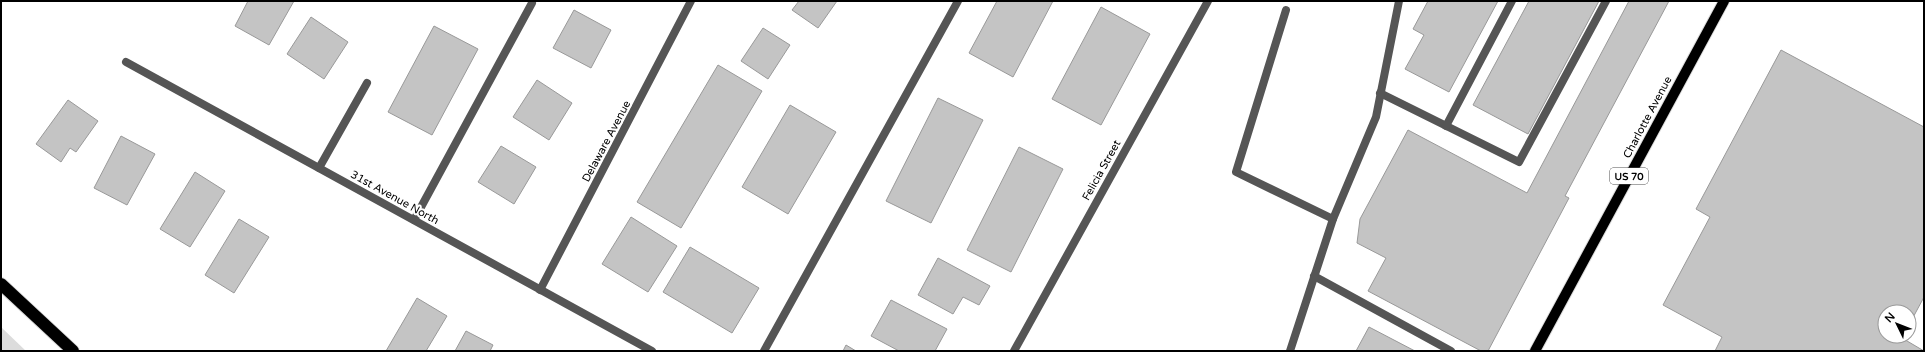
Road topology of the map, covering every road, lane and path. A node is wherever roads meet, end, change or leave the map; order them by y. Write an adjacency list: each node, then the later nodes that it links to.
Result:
1 (692, 1): 19 (street, Delaware Avenue)
2 (958, 1): 22 (street)
3 (1208, 1): 23 (street, Felicia Street)
4 (1399, 1): 12 (street)
5 (1512, 1): 13 (street)
6 (1606, 1): 13 (street)
7 (1724, 1): 26 (main road, Charlotte Avenue / US 70)
8 (532, 3): 16 (street)
9 (1286, 10): 15 (street)
10 (126, 62): 14 (street, 31st Avenue North)
11 (367, 83): 14 (street)
12 (1380, 93): 13 (street); 15 (street)
13 (1446, 126)
14 (319, 168): 16 (street, 31st Avenue North)
15 (1333, 219): 17 (street)
16 (414, 220): 19 (street, 31st Avenue North)
17 (1314, 276): 24 (street); 25 (street)
18 (1, 284): 20 (highway)
19 (540, 290): 21 (street, 31st Avenue North)
20 (73, 351)
21 (652, 351)
22 (764, 351)
23 (1014, 351)
24 (1290, 351)
25 (1451, 351)
26 (1535, 351)

